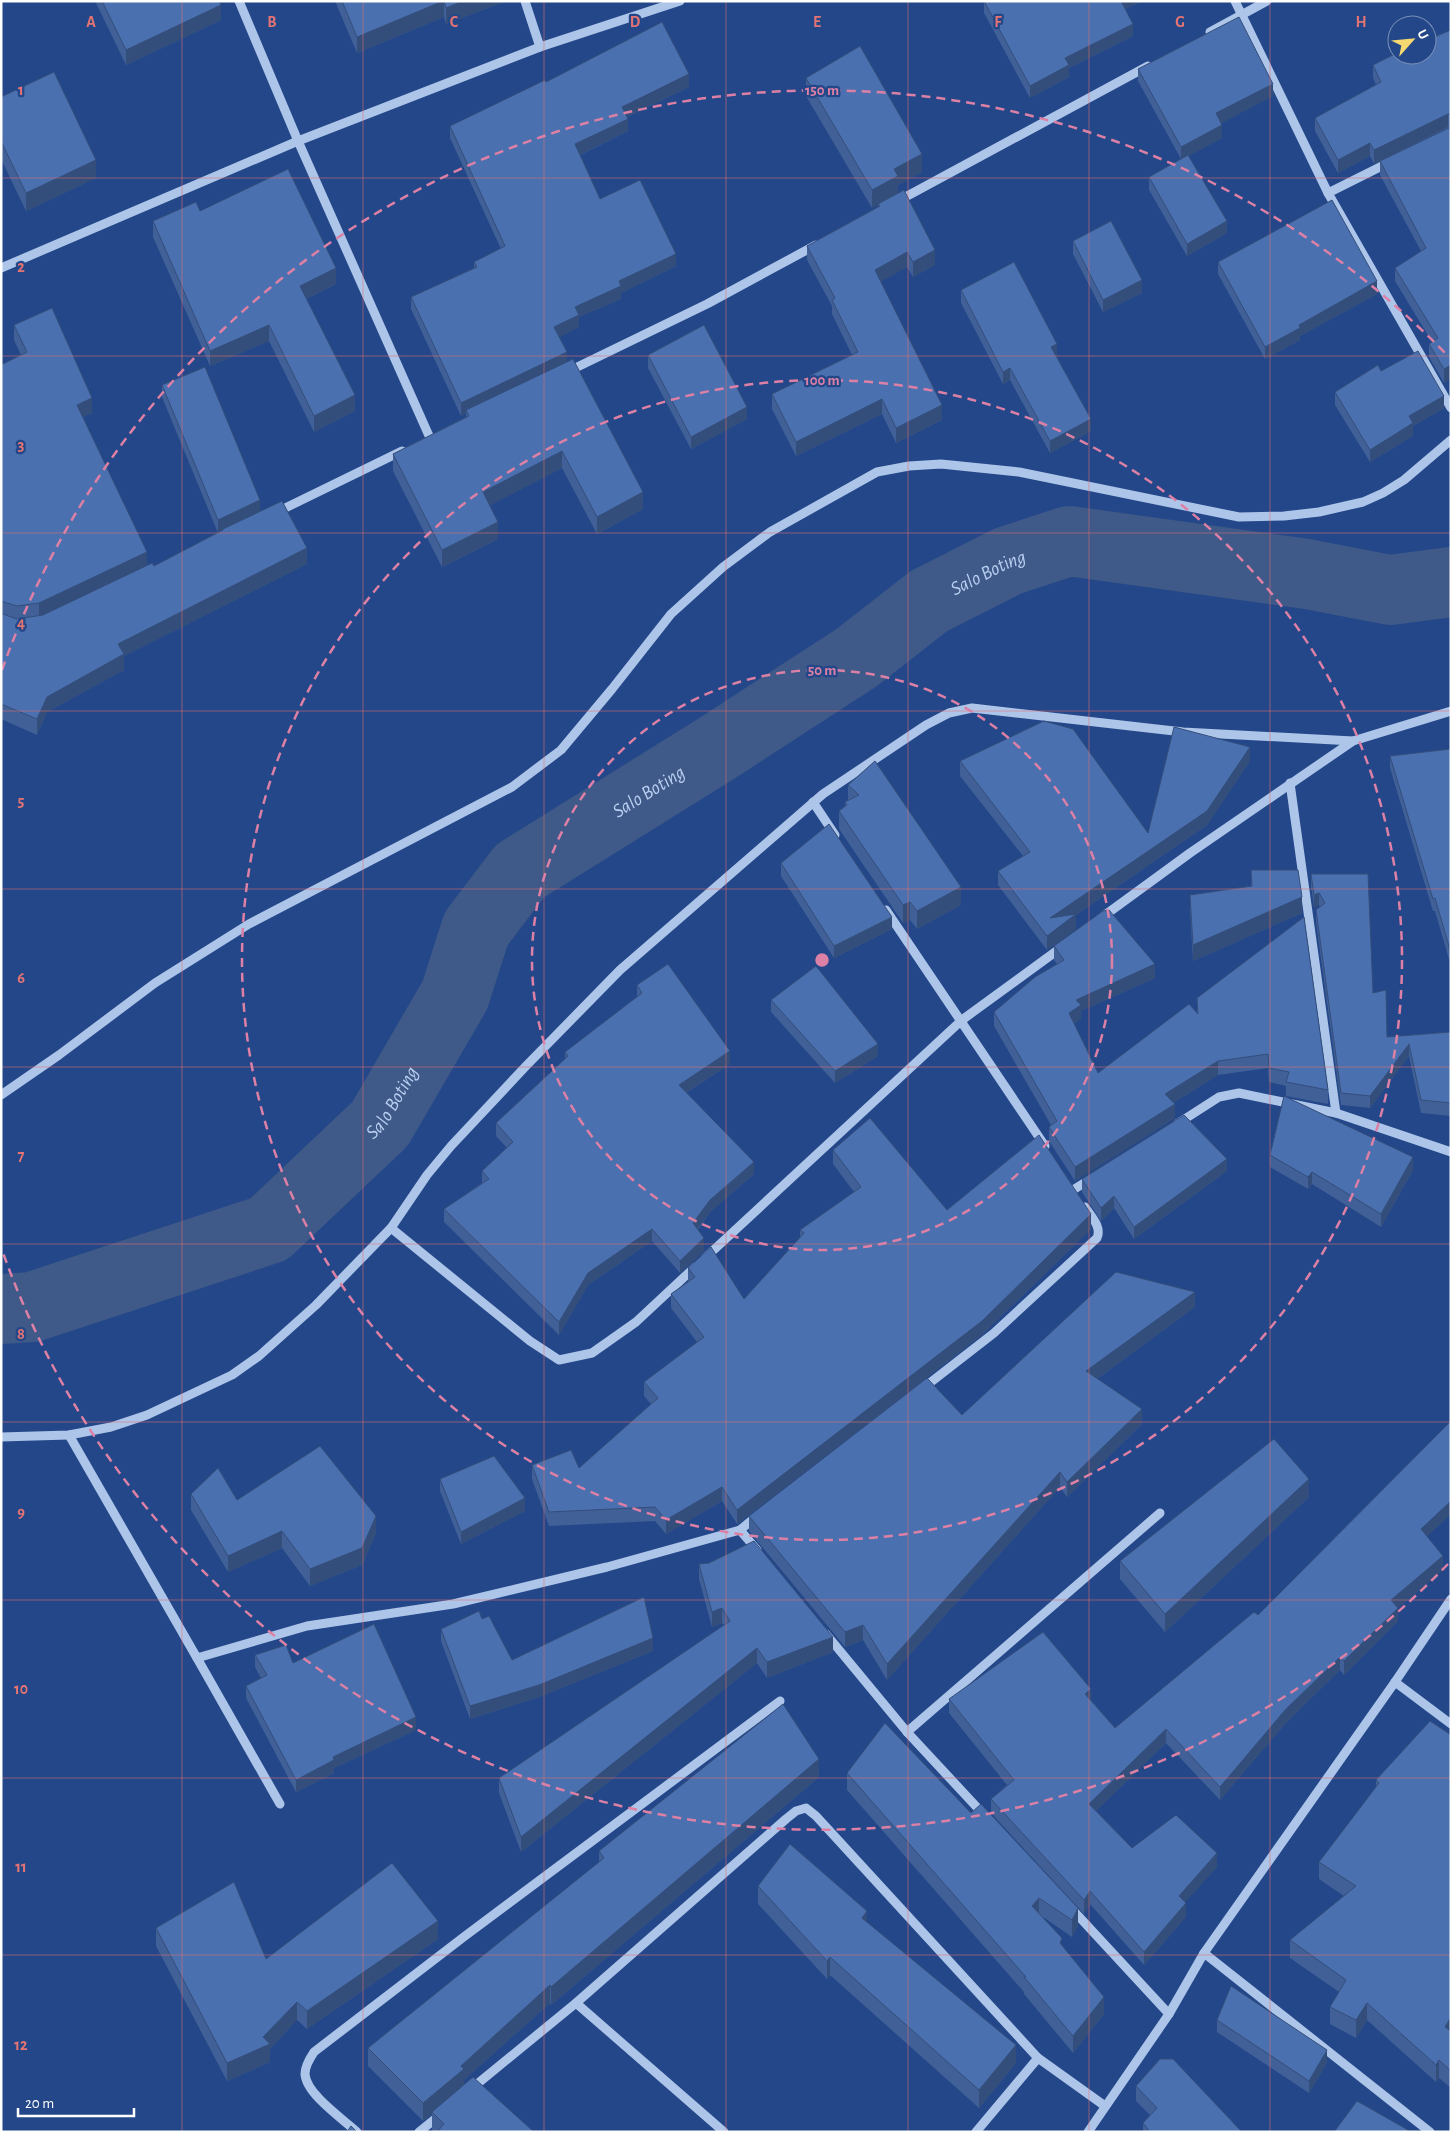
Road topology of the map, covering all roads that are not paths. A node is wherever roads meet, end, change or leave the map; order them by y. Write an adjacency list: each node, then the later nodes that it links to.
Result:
1 (240, 1): 10 (street)
2 (525, 1): 8 (street)
3 (680, 1): 8 (street)
4 (1235, 1): 6 (street)
5 (1267, 1): 6 (street)
6 (1242, 15): 7 (street); 12 (street)
7 (1199, 38)
8 (540, 47): 10 (street)
9 (1156, 61): 13 (street)
10 (298, 141): 15 (street); 20 (street)
11 (1398, 159): 12 (street)
12 (1328, 193): 17 (street)
13 (888, 206)
14 (828, 239): 16 (street)
15 (1, 268)
16 (556, 377)
17 (1451, 408)
18 (439, 434): 20 (street)
19 (1451, 440): 31 (street)
20 (422, 442): 21 (street)
21 (266, 518)
22 (1451, 711): 23 (street)
23 (1353, 741): 24 (street); 25 (street)
24 (1290, 783): 28 (street); 32 (street)
25 (813, 802): 26 (street); 37 (street)
26 (841, 842)
27 (879, 899): 30 (street)
28 (1096, 922)
29 (1072, 940): 30 (street)
30 (962, 1020): 35 (street); 37 (street)
31 (1, 1095)
32 (1336, 1113): 33 (street); 34 (street)
33 (1171, 1127)
34 (1451, 1152)
35 (1052, 1158)
36 (1098, 1174): 38 (street)
37 (391, 1228): 39 (street)
38 (917, 1392)
39 (69, 1435): 40 (street); 47 (street)
40 (1, 1437)
41 (763, 1512): 43 (street)
42 (1160, 1514): 51 (street)
43 (740, 1530): 44 (street); 47 (street)
44 (765, 1560)
45 (1451, 1599): 48 (street)
46 (820, 1627): 51 (street)
47 (197, 1658): 52 (street)
48 (1395, 1682): 50 (street); 55 (street)
49 (780, 1701): 62 (street)
50 (1451, 1724)
51 (907, 1732): 53 (street)
52 (280, 1804)
53 (994, 1826)
54 (1062, 1898): 57 (street)
55 (1204, 1953): 57 (street); 67 (street)
56 (576, 2003): 58 (street); 59 (street); 64 (street)
57 (1169, 2014): 60 (street)
58 (1038, 2058): 60 (street); 65 (street)
59 (463, 2095)
60 (1106, 2106): 66 (street)
61 (448, 2107): 63 (street)
62 (358, 2132)
63 (418, 2132)
64 (724, 2132)
65 (976, 2132)
66 (1088, 2132)
67 (1430, 2132)

